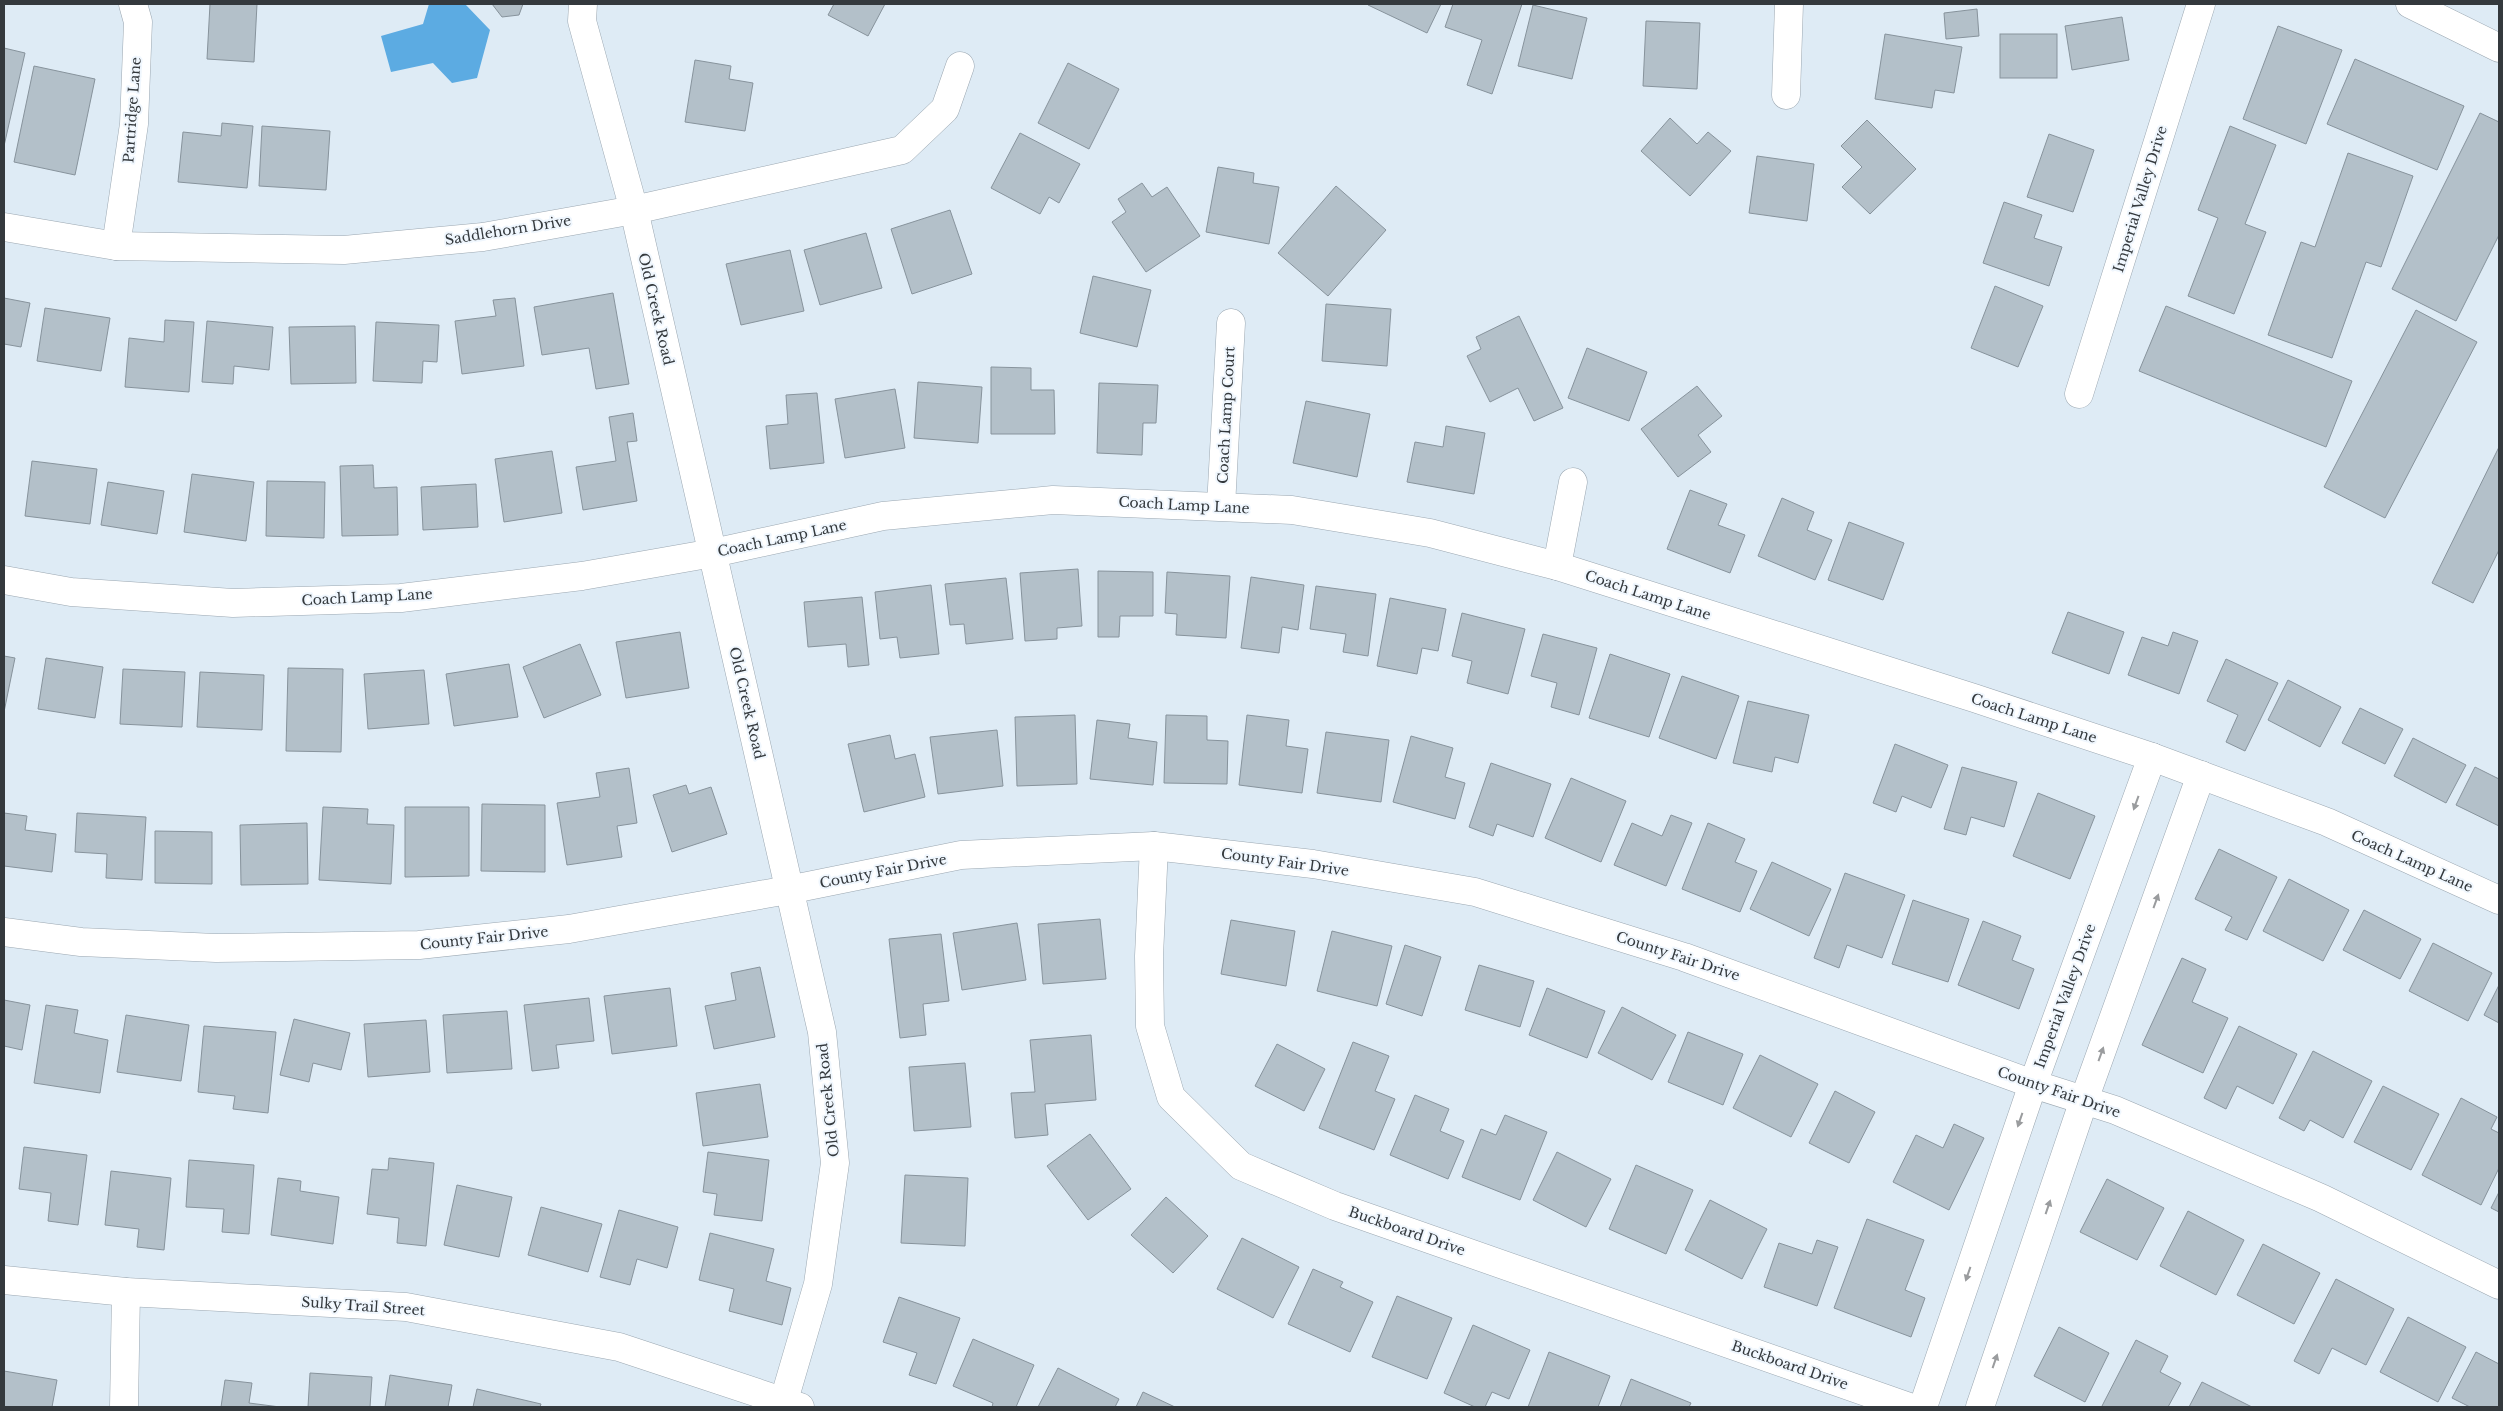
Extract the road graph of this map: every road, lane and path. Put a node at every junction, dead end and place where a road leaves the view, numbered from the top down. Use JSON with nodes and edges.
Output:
{"nodes":[{"id":1,"x":133,"y":4,"type":"edge"},
{"id":2,"x":583,"y":4,"type":"edge"},
{"id":3,"x":1789,"y":4,"type":"edge"},
{"id":4,"x":2201,"y":4,"type":"edge"},
{"id":5,"x":2410,"y":4,"type":"edge"},
{"id":6,"x":2499,"y":48,"type":"edge"},
{"id":7,"x":960,"y":66,"type":"dead end"},
{"id":8,"x":1786,"y":95,"type":"dead end"},
{"id":9,"x":634,"y":210,"type":"junction"},
{"id":10,"x":4,"y":226,"type":"edge"},
{"id":11,"x":116,"y":246,"type":"junction"},
{"id":12,"x":1231,"y":323,"type":"dead end"},
{"id":13,"x":2079,"y":394,"type":"dead end"},
{"id":14,"x":1573,"y":482,"type":"dead end"},
{"id":15,"x":1220,"y":506,"type":"junction"},
{"id":16,"x":713,"y":553,"type":"junction"},
{"id":17,"x":1557,"y":566,"type":"junction"},
{"id":18,"x":4,"y":580,"type":"edge"},
{"id":19,"x":2152,"y":757,"type":"junction"},
{"id":20,"x":2201,"y":775,"type":"junction"},
{"id":21,"x":1154,"y":846,"type":"junction"},
{"id":22,"x":788,"y":890,"type":"junction"},
{"id":23,"x":2499,"y":900,"type":"edge"},
{"id":24,"x":4,"y":932,"type":"edge"},
{"id":25,"x":2032,"y":1084,"type":"junction"},
{"id":26,"x":2084,"y":1100,"type":"junction"},
{"id":27,"x":4,"y":1280,"type":"edge"},
{"id":28,"x":2499,"y":1285,"type":"edge"},
{"id":29,"x":126,"y":1292,"type":"junction"},
{"id":30,"x":789,"y":1405,"type":"edge"},
{"id":31,"x":124,"y":1407,"type":"edge"},
{"id":32,"x":1909,"y":1407,"type":"edge"},
{"id":33,"x":1923,"y":1407,"type":"edge"},
{"id":34,"x":1980,"y":1407,"type":"edge"}],
"edges":[{"from":1,"to":11,"type":"street","name":"Partridge Lane"},
{"from":2,"to":9,"type":"street","name":"Old Creek Road"},
{"from":3,"to":8,"type":"street"},
{"from":4,"to":13,"type":"street","name":"Imperial Valley Drive"},
{"from":5,"to":6,"type":"street"},
{"from":7,"to":9,"type":"street","name":"Saddlehorn Drive"},
{"from":9,"to":11,"type":"street","name":"Saddlehorn Drive"},
{"from":9,"to":16,"type":"street","name":"Old Creek Road"},
{"from":10,"to":11,"type":"street","name":"Saddlehorn Drive"},
{"from":12,"to":15,"type":"street","name":"Coach Lamp Court"},
{"from":14,"to":17,"type":"street"},
{"from":15,"to":16,"type":"street","name":"Coach Lamp Lane"},
{"from":15,"to":17,"type":"street","name":"Coach Lamp Lane"},
{"from":16,"to":18,"type":"street","name":"Coach Lamp Lane"},
{"from":16,"to":22,"type":"street","name":"Old Creek Road"},
{"from":17,"to":19,"type":"street","name":"Coach Lamp Lane"},
{"from":19,"to":20,"type":"street","name":"Coach Lamp Lane"},
{"from":19,"to":25,"type":"street","name":"Imperial Valley Drive","one_way":true},
{"from":20,"to":23,"type":"street","name":"Coach Lamp Lane"},
{"from":26,"to":20,"type":"street","one_way":true},
{"from":21,"to":22,"type":"street","name":"County Fair Drive"},
{"from":21,"to":25,"type":"street","name":"County Fair Drive"},
{"from":21,"to":32,"type":"street","name":"Buckboard Drive"},
{"from":22,"to":24,"type":"street","name":"County Fair Drive"},
{"from":22,"to":30,"type":"street","name":"Old Creek Road"},
{"from":25,"to":26,"type":"street","name":"County Fair Drive"},
{"from":25,"to":33,"type":"street","name":"Imperial Valley Drive","one_way":true},
{"from":26,"to":28,"type":"street","name":"County Fair Drive"},
{"from":34,"to":26,"type":"street","one_way":true},
{"from":27,"to":29,"type":"street","name":"Sulky Trail Street"},
{"from":29,"to":30,"type":"street","name":"Sulky Trail Street"},
{"from":29,"to":31,"type":"street"}]}
